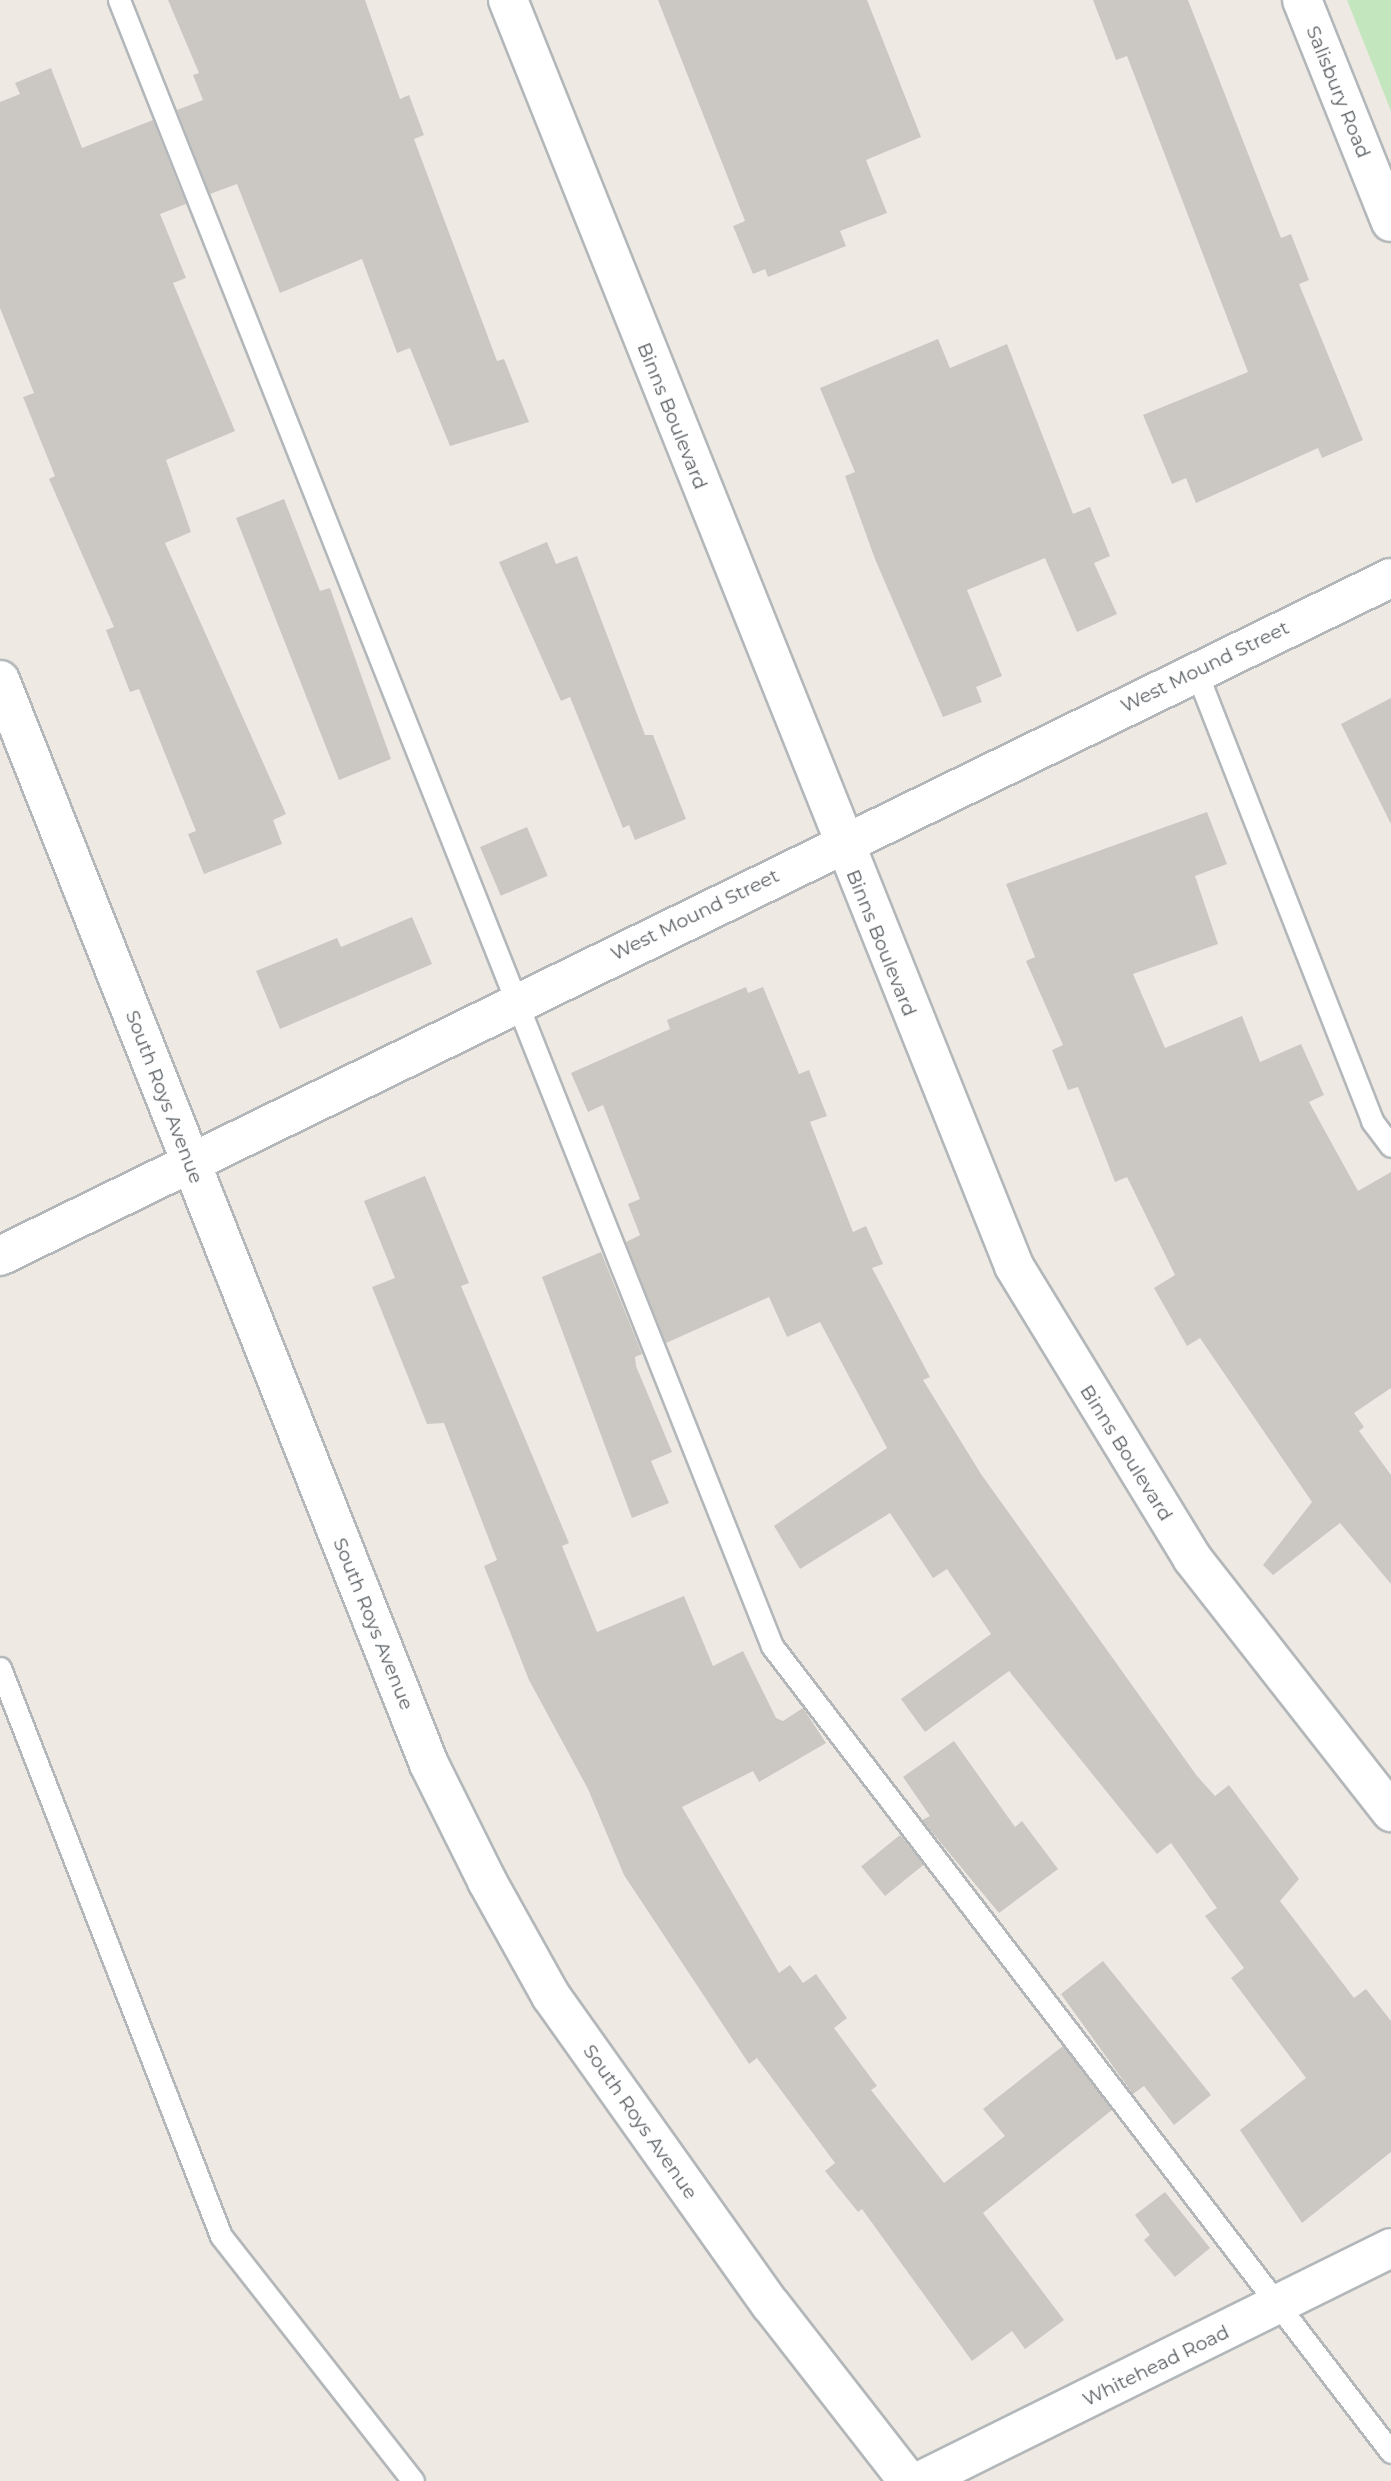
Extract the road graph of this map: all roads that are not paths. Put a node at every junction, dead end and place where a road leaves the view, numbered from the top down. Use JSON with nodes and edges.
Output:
{"nodes":[{"id":1,"x":119,"y":0,"type":"edge"},
{"id":2,"x":508,"y":0,"type":"edge"},
{"id":3,"x":1302,"y":0,"type":"edge"},
{"id":4,"x":1391,"y":222,"type":"edge"},
{"id":5,"x":1391,"y":578,"type":"edge"},
{"id":6,"x":1196,"y":671,"type":"junction"},
{"id":7,"x":0,"y":680,"type":"edge"},
{"id":8,"x":841,"y":844,"type":"junction"},
{"id":9,"x":519,"y":1001,"type":"junction"},
{"id":10,"x":1391,"y":1146,"type":"edge"},
{"id":11,"x":189,"y":1163,"type":"junction"},
{"id":12,"x":0,"y":1256,"type":"edge"},
{"id":13,"x":0,"y":1668,"type":"edge"},
{"id":14,"x":1391,"y":1812,"type":"edge"},
{"id":15,"x":1391,"y":2248,"type":"edge"},
{"id":16,"x":1280,"y":2305,"type":"junction"},
{"id":17,"x":1391,"y":2452,"type":"edge"},
{"id":18,"x":413,"y":2481,"type":"edge"},
{"id":19,"x":908,"y":2481,"type":"edge"},
{"id":20,"x":920,"y":2481,"type":"edge"}],
"edges":[{"from":1,"to":9,"type":"lane"},
{"from":2,"to":8,"type":"street","name":"Binns Boulevard"},
{"from":3,"to":4,"type":"street","name":"Salisbury Road"},
{"from":5,"to":6,"type":"street","name":"West Mound Street"},
{"from":6,"to":8,"type":"street","name":"West Mound Street"},
{"from":6,"to":10,"type":"lane"},
{"from":7,"to":11,"type":"street","name":"South Roys Avenue"},
{"from":8,"to":9,"type":"street","name":"West Mound Street"},
{"from":8,"to":14,"type":"street","name":"Binns Boulevard"},
{"from":9,"to":11,"type":"street","name":"West Mound Street"},
{"from":9,"to":16,"type":"lane"},
{"from":11,"to":12,"type":"street","name":"West Mound Street"},
{"from":11,"to":19,"type":"street","name":"South Roys Avenue"},
{"from":13,"to":18,"type":"lane"},
{"from":15,"to":16,"type":"street","name":"Whitehead Road"},
{"from":16,"to":17,"type":"lane"},
{"from":16,"to":20,"type":"street","name":"Whitehead Road"}]}
